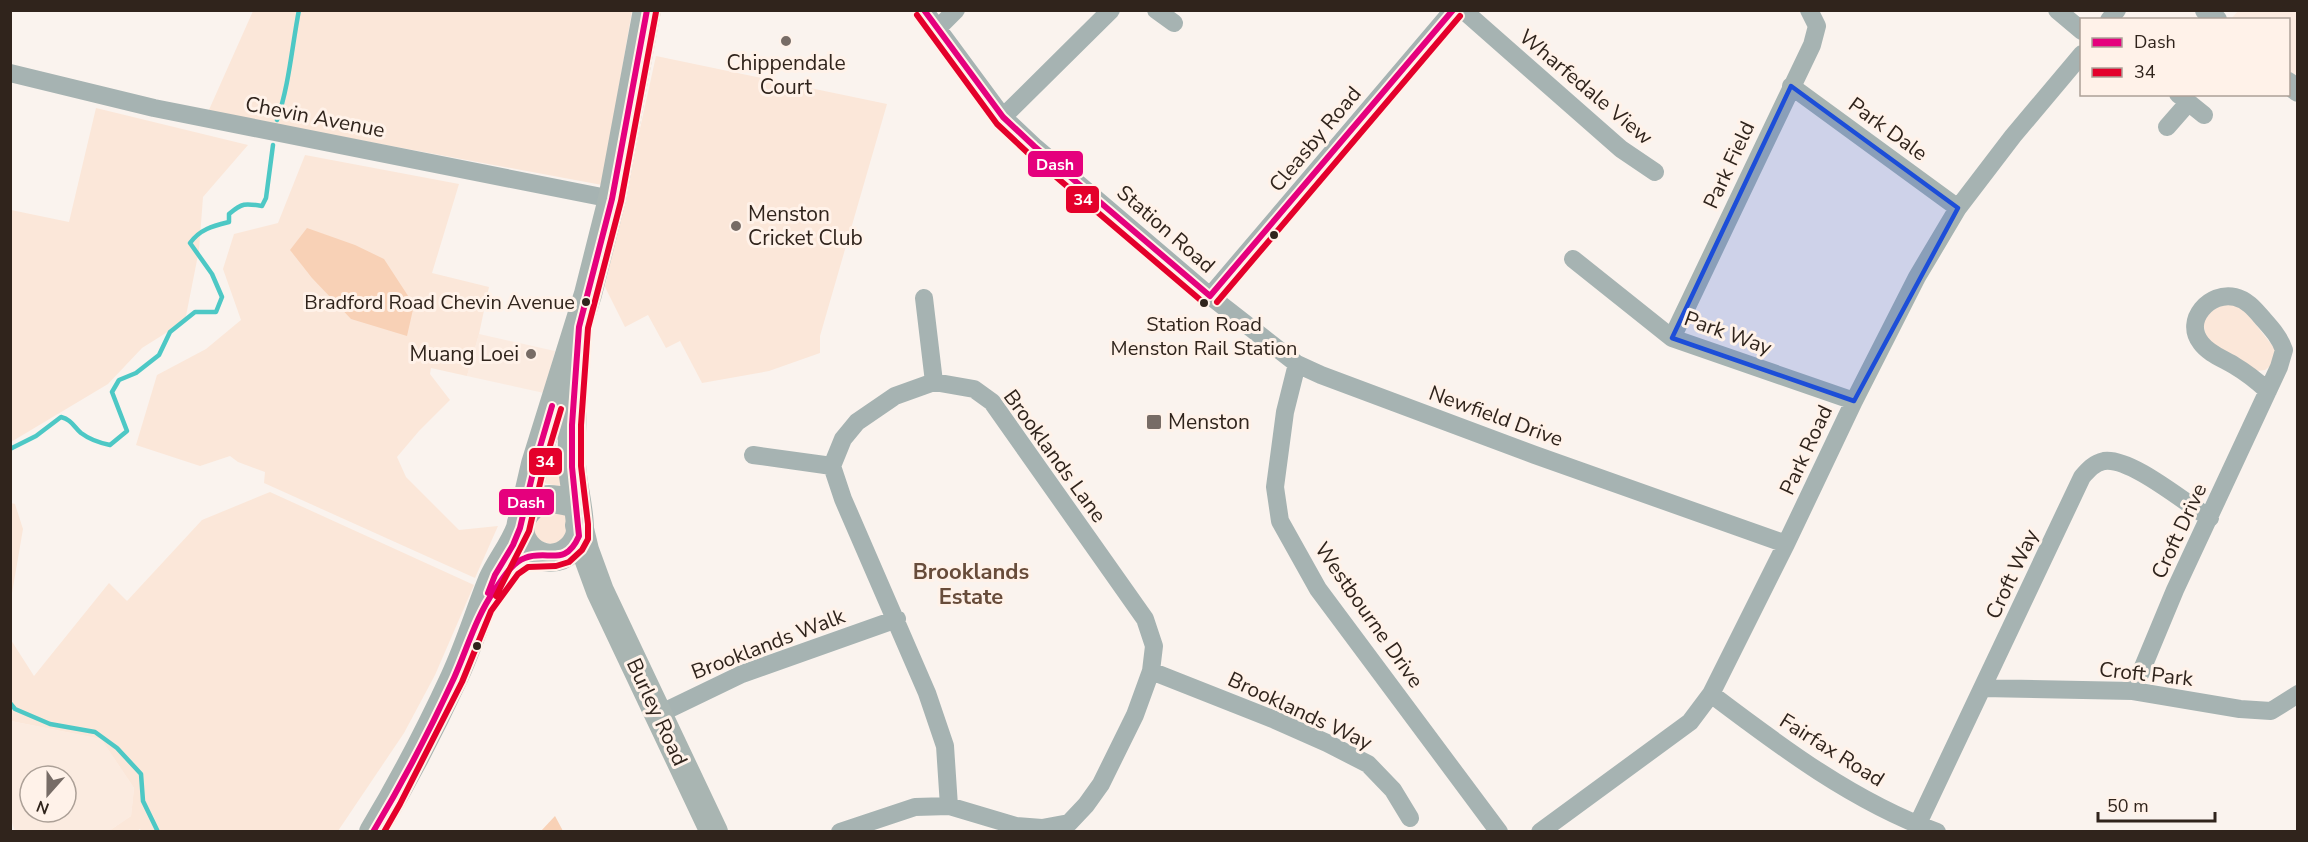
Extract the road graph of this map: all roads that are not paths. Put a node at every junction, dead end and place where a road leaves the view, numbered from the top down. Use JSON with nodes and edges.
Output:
{"nodes":[{"id":1,"x":647,"y":10,"type":"edge"},
{"id":2,"x":924,"y":10,"type":"edge"},
{"id":3,"x":956,"y":10,"type":"edge"},
{"id":4,"x":1111,"y":10,"type":"edge"},
{"id":5,"x":1156,"y":10,"type":"edge"},
{"id":6,"x":1453,"y":10,"type":"edge"},
{"id":7,"x":1463,"y":10,"type":"edge"},
{"id":8,"x":1809,"y":10,"type":"edge"},
{"id":9,"x":2057,"y":10,"type":"edge"},
{"id":10,"x":1174,"y":23,"type":"dead end"},
{"id":11,"x":937,"y":28,"type":"junction"},
{"id":12,"x":2080,"y":29,"type":"edge"},
{"id":13,"x":2080,"y":56,"type":"edge"},
{"id":14,"x":10,"y":73,"type":"edge"},
{"id":15,"x":1791,"y":86,"type":"junction"},
{"id":16,"x":2183,"y":99,"type":"edge"},
{"id":17,"x":2204,"y":115,"type":"dead end"},
{"id":18,"x":1003,"y":117,"type":"junction"},
{"id":19,"x":2167,"y":127,"type":"dead end"},
{"id":20,"x":1655,"y":172,"type":"dead end"},
{"id":21,"x":612,"y":199,"type":"junction"},
{"id":22,"x":1958,"y":208,"type":"junction"},
{"id":23,"x":1573,"y":260,"type":"dead end"},
{"id":24,"x":1210,"y":296,"type":"junction"},
{"id":25,"x":924,"y":298,"type":"dead end"},
{"id":26,"x":579,"y":327,"type":"junction"},
{"id":27,"x":1672,"y":338,"type":"junction"},
{"id":28,"x":1297,"y":364,"type":"junction"},
{"id":29,"x":934,"y":382,"type":"junction"},
{"id":30,"x":2268,"y":392,"type":"junction"},
{"id":31,"x":1854,"y":401,"type":"junction"},
{"id":32,"x":753,"y":455,"type":"dead end"},
{"id":33,"x":832,"y":466,"type":"junction"},
{"id":34,"x":578,"y":514,"type":"junction"},
{"id":35,"x":2210,"y":518,"type":"junction"},
{"id":36,"x":521,"y":524,"type":"junction"},
{"id":37,"x":1786,"y":544,"type":"junction"},
{"id":38,"x":547,"y":557,"type":"junction"},
{"id":39,"x":600,"y":591,"type":"junction"},
{"id":40,"x":483,"y":607,"type":"junction"},
{"id":41,"x":897,"y":619,"type":"junction"},
{"id":42,"x":1151,"y":671,"type":"junction"},
{"id":43,"x":1983,"y":688,"type":"junction"},
{"id":44,"x":2133,"y":691,"type":"junction"},
{"id":45,"x":1711,"y":694,"type":"junction"},
{"id":46,"x":2298,"y":694,"type":"edge"},
{"id":47,"x":657,"y":714,"type":"junction"},
{"id":48,"x":949,"y":806,"type":"junction"},
{"id":49,"x":1410,"y":818,"type":"dead end"},
{"id":50,"x":880,"y":825,"type":"edge"},
{"id":51,"x":1916,"y":828,"type":"edge"},
{"id":52,"x":373,"y":831,"type":"edge"},
{"id":53,"x":714,"y":831,"type":"edge"},
{"id":54,"x":840,"y":831,"type":"edge"},
{"id":55,"x":1499,"y":831,"type":"edge"},
{"id":56,"x":1540,"y":831,"type":"edge"},
{"id":57,"x":1937,"y":831,"type":"edge"}],
"edges":[{"from":1,"to":21,"type":"main road"},
{"from":2,"to":11,"type":"street","name":"Station Road"},
{"from":3,"to":11,"type":"street"},
{"from":4,"to":18,"type":"street"},
{"from":5,"to":10,"type":"street"},
{"from":6,"to":24,"type":"street","name":"Cleasby Road"},
{"from":7,"to":20,"type":"street","name":"Wharfedale View"},
{"from":8,"to":15,"type":"street","name":"Park Field"},
{"from":9,"to":12,"type":"street"},
{"from":11,"to":18,"type":"street","name":"Station Road"},
{"from":13,"to":22,"type":"street","name":"Park Road"},
{"from":14,"to":21,"type":"street","name":"Chevin Avenue"},
{"from":15,"to":22,"type":"street","name":"Park Dale"},
{"from":15,"to":27,"type":"street","name":"Park Field"},
{"from":16,"to":17,"type":"street"},
{"from":16,"to":19,"type":"street"},
{"from":18,"to":24,"type":"street","name":"Station Road"},
{"from":21,"to":26,"type":"main road"},
{"from":22,"to":31,"type":"street","name":"Park Road"},
{"from":23,"to":27,"type":"street","name":"Park Way"},
{"from":24,"to":28,"type":"street","name":"Newfield Drive"},
{"from":25,"to":29,"type":"street"},
{"from":26,"to":34,"type":"main road","name":"Burley Road"},
{"from":26,"to":36,"type":"main road"},
{"from":27,"to":31,"type":"street","name":"Park Way"},
{"from":28,"to":37,"type":"street","name":"Newfield Drive"},
{"from":28,"to":55,"type":"street","name":"Westbourne Drive"},
{"from":29,"to":33,"type":"street","name":"Brooklands Lane"},
{"from":29,"to":42,"type":"street","name":"Brooklands Lane"},
{"from":30,"to":30,"type":"street","name":"Croft Drive"},
{"from":30,"to":35,"type":"street","name":"Croft Drive"},
{"from":31,"to":37,"type":"street","name":"Park Road"},
{"from":32,"to":33,"type":"street"},
{"from":33,"to":41,"type":"street"},
{"from":34,"to":36,"type":"main road"},
{"from":34,"to":38,"type":"main road"},
{"from":34,"to":39,"type":"main road","name":"Burley Road"},
{"from":35,"to":43,"type":"street","name":"Croft Way"},
{"from":35,"to":44,"type":"street","name":"Croft Drive"},
{"from":36,"to":38,"type":"main road"},
{"from":36,"to":40,"type":"main road"},
{"from":37,"to":45,"type":"street","name":"Park Road"},
{"from":38,"to":39,"type":"main road","name":"Burley Road"},
{"from":38,"to":40,"type":"main road"},
{"from":39,"to":47,"type":"main road","name":"Burley Road"},
{"from":40,"to":52,"type":"main road"},
{"from":41,"to":47,"type":"street","name":"Brooklands Walk"},
{"from":41,"to":48,"type":"street"},
{"from":42,"to":48,"type":"street","name":"Brooklands Lane"},
{"from":42,"to":49,"type":"street","name":"Brooklands Way"},
{"from":43,"to":44,"type":"street","name":"Croft Park"},
{"from":43,"to":51,"type":"street","name":"Croft Way"},
{"from":44,"to":46,"type":"street","name":"Croft Park"},
{"from":45,"to":51,"type":"street","name":"Fairfax Road"},
{"from":45,"to":56,"type":"street","name":"Park Road"},
{"from":47,"to":53,"type":"main road","name":"Burley Road"},
{"from":48,"to":50,"type":"street","name":"Brooklands Lane"},
{"from":50,"to":54,"type":"street","name":"Brooklands Lane"},
{"from":51,"to":57,"type":"street","name":"Fairfax Road"}]}
